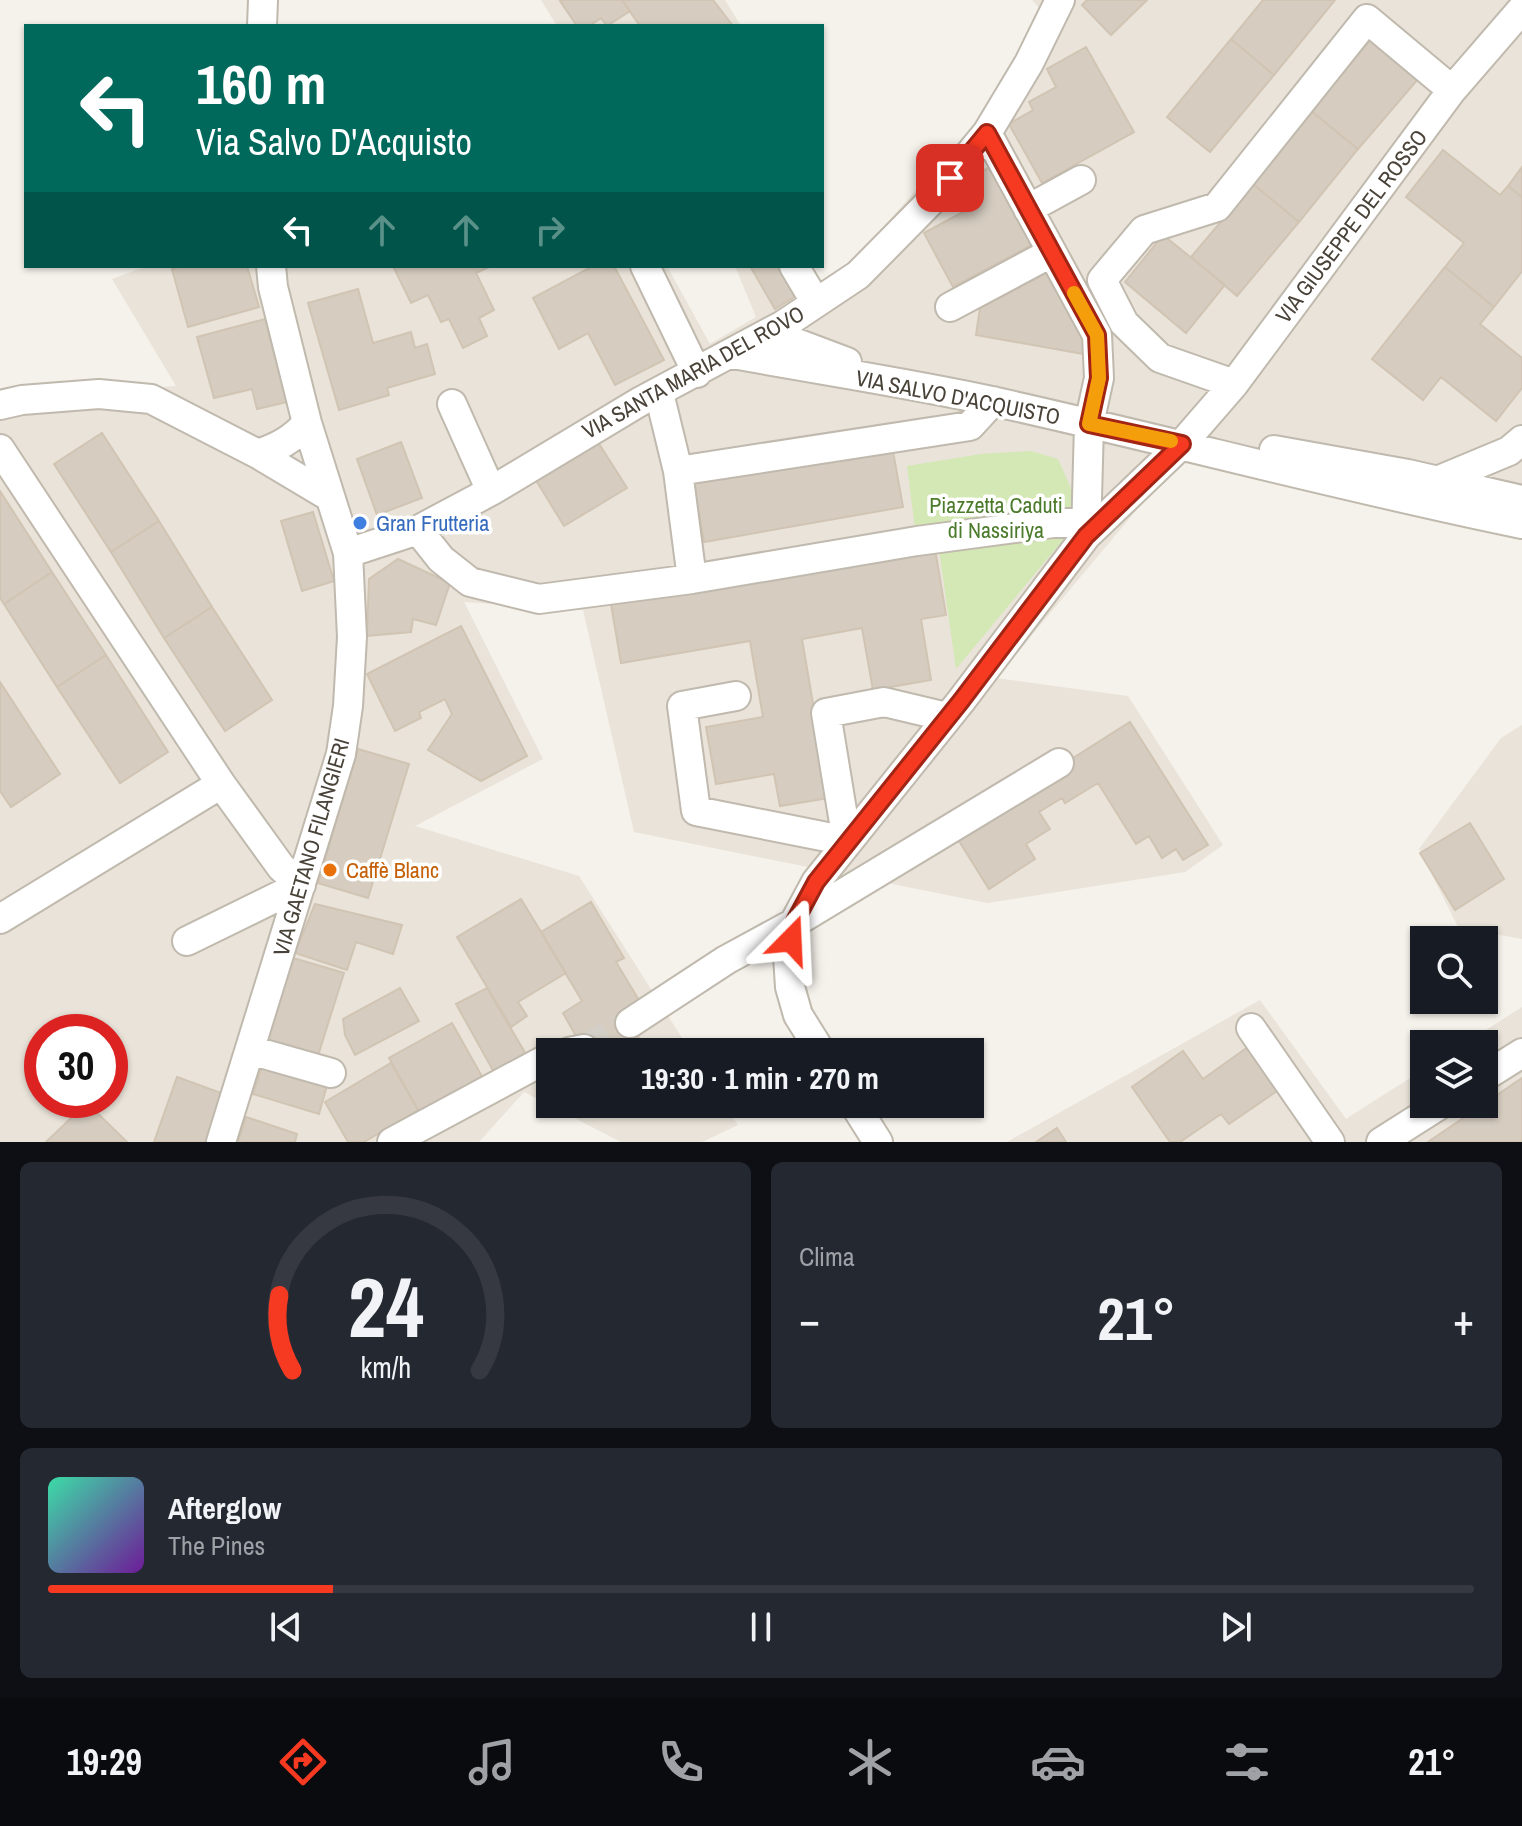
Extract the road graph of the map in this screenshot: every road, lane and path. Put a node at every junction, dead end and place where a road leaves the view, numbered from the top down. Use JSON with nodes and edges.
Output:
{"nodes":[{"id":1,"x":263,"y":0,"type":"edge"},
{"id":2,"x":1060,"y":0,"type":"edge"},
{"id":3,"x":1522,"y":9,"type":"edge"},
{"id":4,"x":262,"y":24,"type":"edge"},
{"id":5,"x":1452,"y":90,"type":"junction"},
{"id":6,"x":987,"y":133,"type":"junction"},
{"id":7,"x":1081,"y":180,"type":"dead end"},
{"id":8,"x":1028,"y":209,"type":"junction"},
{"id":9,"x":1051,"y":253,"type":"junction"},
{"id":10,"x":271,"y":268,"type":"edge"},
{"id":11,"x":646,"y":268,"type":"edge"},
{"id":12,"x":795,"y":268,"type":"edge"},
{"id":13,"x":816,"y":303,"type":"junction"},
{"id":14,"x":950,"y":307,"type":"dead end"},
{"id":15,"x":770,"y":333,"type":"junction"},
{"id":16,"x":733,"y":354,"type":"junction"},
{"id":17,"x":697,"y":373,"type":"junction"},
{"id":18,"x":1234,"y":384,"type":"junction"},
{"id":19,"x":915,"y":387,"type":"junction"},
{"id":20,"x":659,"y":393,"type":"junction"},
{"id":21,"x":993,"y":401,"type":"junction"},
{"id":22,"x":452,"y":404,"type":"dead end"},
{"id":23,"x":0,"y":405,"type":"edge"},
{"id":24,"x":307,"y":423,"type":"junction"},
{"id":25,"x":1089,"y":424,"type":"junction"},
{"id":26,"x":1522,"y":440,"type":"edge"},
{"id":27,"x":1182,"y":444,"type":"junction"},
{"id":28,"x":0,"y":449,"type":"edge"},
{"id":29,"x":258,"y":454,"type":"junction"},
{"id":30,"x":678,"y":471,"type":"junction"},
{"id":31,"x":1437,"y":481,"type":"junction"},
{"id":32,"x":491,"y":491,"type":"junction"},
{"id":33,"x":330,"y":497,"type":"junction"},
{"id":34,"x":1522,"y":500,"type":"edge"},
{"id":35,"x":1522,"y":524,"type":"edge"},
{"id":36,"x":418,"y":530,"type":"junction"},
{"id":37,"x":1086,"y":536,"type":"junction"},
{"id":38,"x":348,"y":553,"type":"junction"},
{"id":39,"x":692,"y":579,"type":"junction"},
{"id":40,"x":736,"y":696,"type":"dead end"},
{"id":41,"x":947,"y":717,"type":"junction"},
{"id":42,"x":1059,"y":763,"type":"dead end"},
{"id":43,"x":221,"y":784,"type":"junction"},
{"id":44,"x":847,"y":841,"type":"junction"},
{"id":45,"x":301,"y":885,"type":"junction"},
{"id":46,"x":0,"y":919,"type":"edge"},
{"id":47,"x":794,"y":923,"type":"junction"},
{"id":48,"x":187,"y":941,"type":"dead end"},
{"id":49,"x":630,"y":1023,"type":"tunnel mouth"},
{"id":50,"x":1251,"y":1028,"type":"dead end"},
{"id":51,"x":812,"y":1038,"type":"edge"},
{"id":52,"x":250,"y":1050,"type":"junction"},
{"id":53,"x":1522,"y":1053,"type":"edge"},
{"id":54,"x":536,"y":1065,"type":"edge"},
{"id":55,"x":1498,"y":1068,"type":"edge"},
{"id":56,"x":331,"y":1073,"type":"dead end"},
{"id":57,"x":863,"y":1118,"type":"edge"},
{"id":58,"x":1419,"y":1118,"type":"edge"},
{"id":59,"x":221,"y":1142,"type":"edge"},
{"id":60,"x":392,"y":1142,"type":"edge"},
{"id":61,"x":878,"y":1142,"type":"edge"},
{"id":62,"x":1330,"y":1142,"type":"edge"},
{"id":63,"x":1381,"y":1142,"type":"edge"}],
"edges":[{"from":1,"to":4,"type":"street"},
{"from":2,"to":6,"type":"street","name":"VIA SANTA MARIA DEL ROVO"},
{"from":3,"to":5,"type":"street","name":"VIA GIUSEPPE DEL ROSSO"},
{"from":5,"to":18,"type":"street","name":"VIA GIUSEPPE DEL ROSSO"},
{"from":5,"to":18,"type":"street"},
{"from":6,"to":8,"type":"street"},
{"from":6,"to":13,"type":"street","name":"VIA SANTA MARIA DEL ROVO"},
{"from":7,"to":8,"type":"street"},
{"from":8,"to":9,"type":"street"},
{"from":9,"to":14,"type":"street"},
{"from":9,"to":25,"type":"street"},
{"from":10,"to":24,"type":"street","name":"VIA GAETANO FILANGIERI"},
{"from":11,"to":17,"type":"street"},
{"from":12,"to":13,"type":"street"},
{"from":13,"to":15,"type":"street","name":"VIA SANTA MARIA DEL ROVO"},
{"from":15,"to":16,"type":"street","name":"VIA SANTA MARIA DEL ROVO"},
{"from":15,"to":19,"type":"street"},
{"from":16,"to":17,"type":"street","name":"VIA SANTA MARIA DEL ROVO"},
{"from":16,"to":19,"type":"street","name":"VIA SALVO D'ACQUISTO"},
{"from":17,"to":20,"type":"street","name":"VIA SANTA MARIA DEL ROVO"},
{"from":18,"to":27,"type":"street","name":"VIA GIUSEPPE DEL ROSSO"},
{"from":19,"to":21,"type":"street","name":"VIA SALVO D'ACQUISTO"},
{"from":20,"to":30,"type":"street"},
{"from":20,"to":32,"type":"street","name":"VIA SANTA MARIA DEL ROVO"},
{"from":21,"to":25,"type":"street","name":"VIA SALVO D'ACQUISTO"},
{"from":21,"to":30,"type":"street"},
{"from":22,"to":32,"type":"street"},
{"from":23,"to":29,"type":"street"},
{"from":24,"to":29,"type":"street"},
{"from":24,"to":33,"type":"street","name":"VIA GAETANO FILANGIERI"},
{"from":25,"to":27,"type":"street","name":"VIA SALVO D'ACQUISTO"},
{"from":25,"to":37,"type":"street"},
{"from":26,"to":31,"type":"street"},
{"from":27,"to":31,"type":"street","name":"VIA SALVO D'ACQUISTO"},
{"from":27,"to":35,"type":"street","name":"VIA SALVO D'ACQUISTO"},
{"from":27,"to":37,"type":"street","name":"VIA GIUSEPPE DEL ROSSO"},
{"from":28,"to":43,"type":"street"},
{"from":29,"to":33,"type":"street"},
{"from":30,"to":39,"type":"street"},
{"from":31,"to":34,"type":"street","name":"VIA SALVO D'ACQUISTO"},
{"from":32,"to":36,"type":"street","name":"VIA SANTA MARIA DEL ROVO"},
{"from":33,"to":38,"type":"street","name":"VIA GAETANO FILANGIERI"},
{"from":36,"to":38,"type":"street","name":"VIA SANTA MARIA DEL ROVO"},
{"from":36,"to":39,"type":"street"},
{"from":37,"to":39,"type":"street"},
{"from":37,"to":41,"type":"street","name":"VIA GIUSEPPE DEL ROSSO"},
{"from":38,"to":45,"type":"street","name":"VIA GAETANO FILANGIERI"},
{"from":40,"to":44,"type":"street"},
{"from":41,"to":44,"type":"street","name":"VIA GIUSEPPE DEL ROSSO"},
{"from":41,"to":44,"type":"street"},
{"from":42,"to":47,"type":"street"},
{"from":43,"to":45,"type":"street"},
{"from":43,"to":46,"type":"street"},
{"from":44,"to":47,"type":"street","name":"VIA GIUSEPPE DEL ROSSO"},
{"from":45,"to":48,"type":"street"},
{"from":45,"to":52,"type":"street","name":"VIA GAETANO FILANGIERI"},
{"from":47,"to":49,"type":"street"},
{"from":47,"to":51,"type":"street"},
{"from":50,"to":62,"type":"street"},
{"from":52,"to":56,"type":"street"},
{"from":52,"to":59,"type":"street","name":"VIA GAETANO FILANGIERI"},
{"from":53,"to":55,"type":"street"},
{"from":54,"to":60,"type":"street"},
{"from":57,"to":61,"type":"street"},
{"from":58,"to":63,"type":"street"}]}
